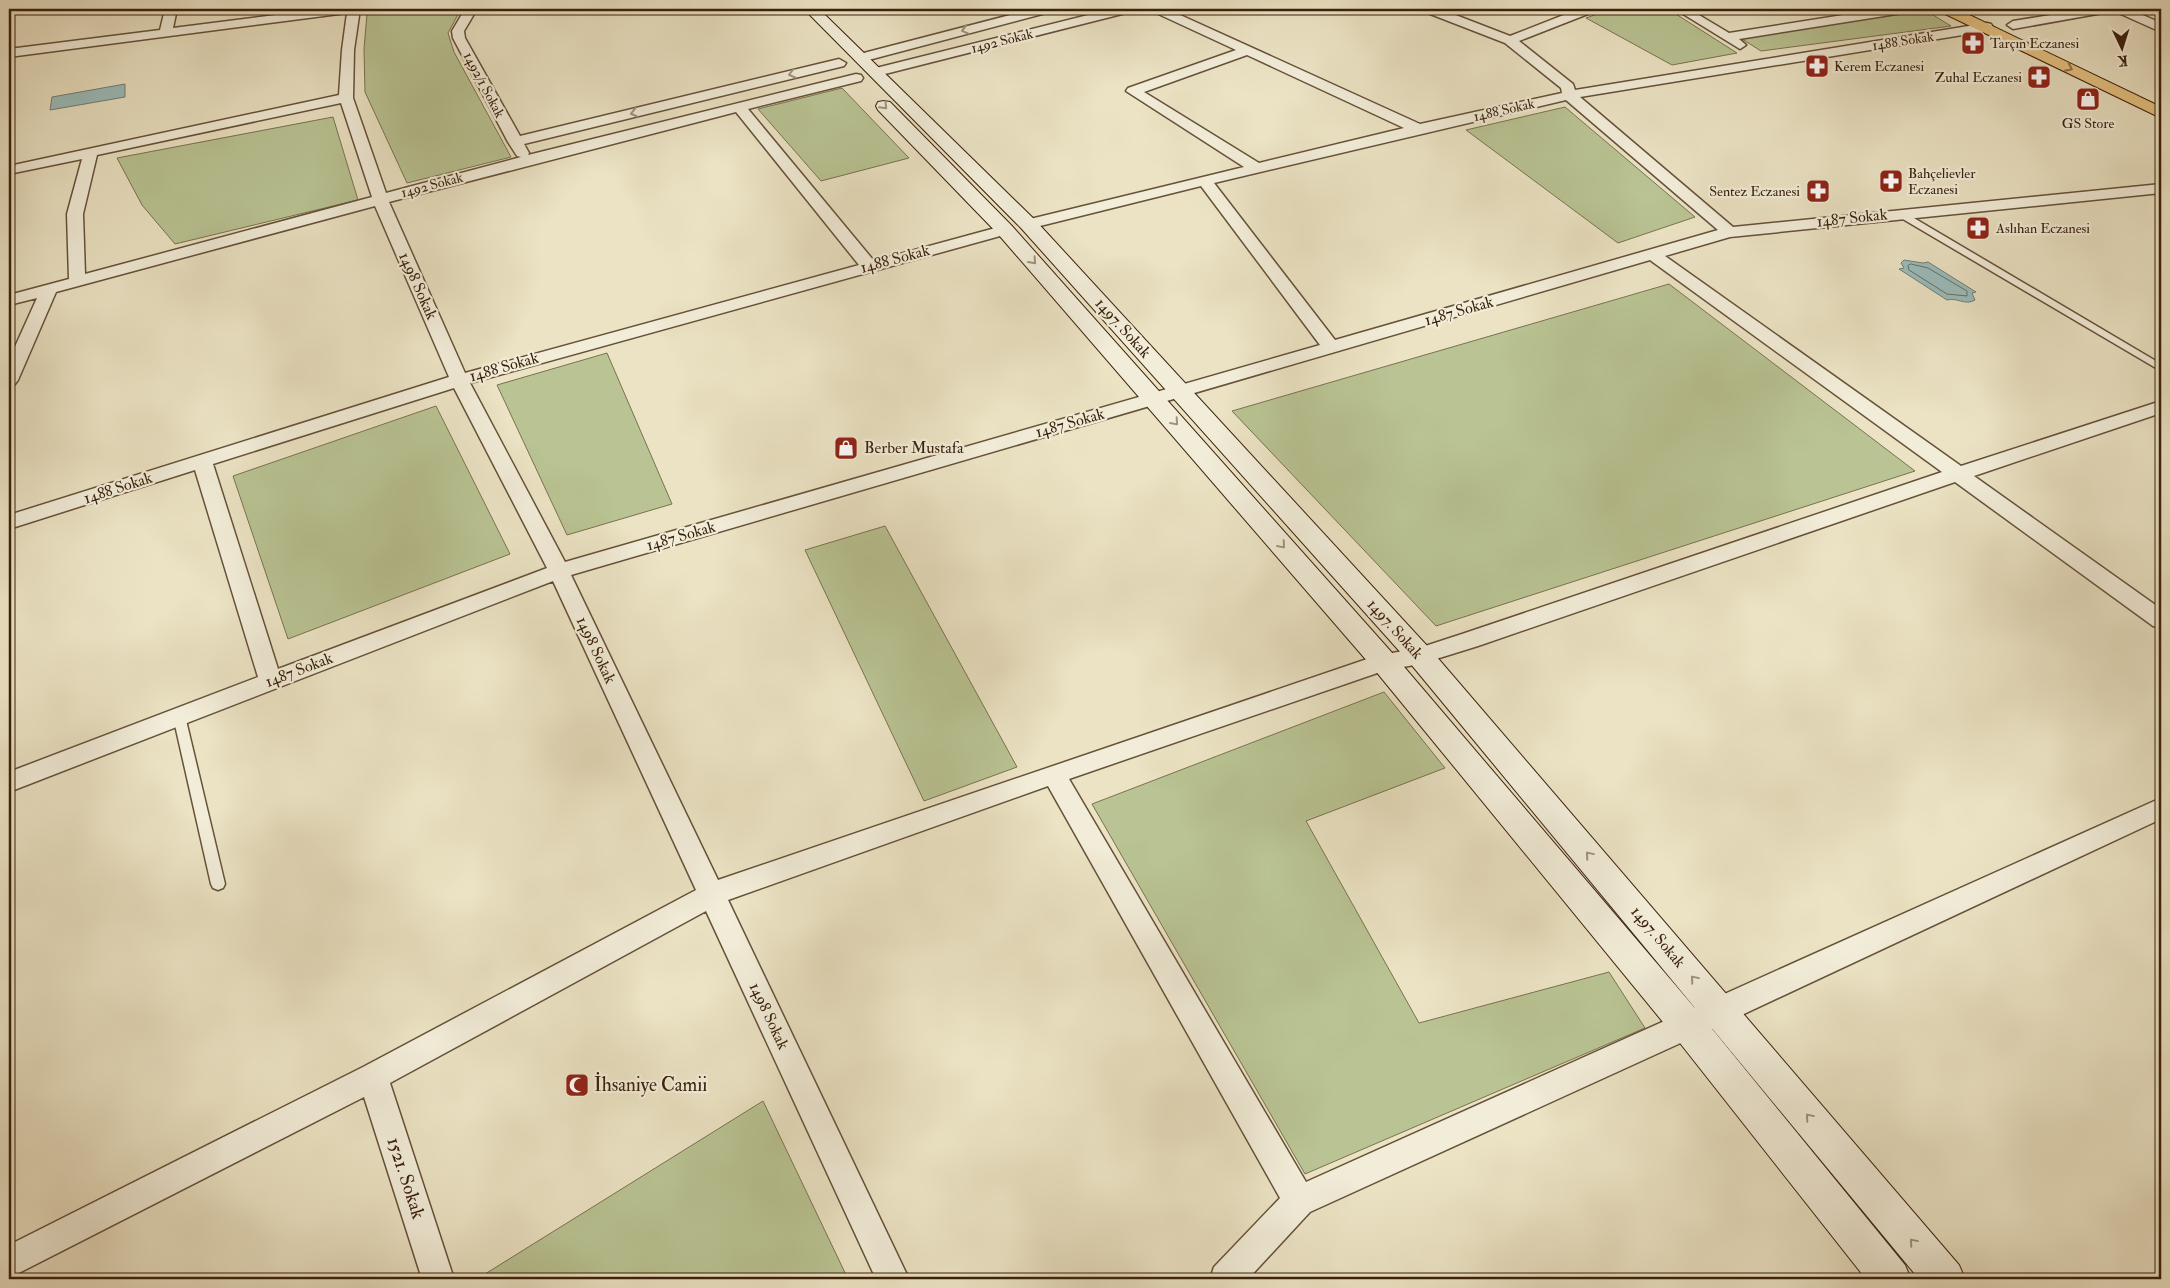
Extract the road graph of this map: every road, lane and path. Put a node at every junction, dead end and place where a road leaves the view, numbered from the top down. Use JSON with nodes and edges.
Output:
{"nodes":[{"id":1,"x":171,"y":9,"type":"edge"},
{"id":2,"x":350,"y":9,"type":"edge"},
{"id":3,"x":354,"y":9,"type":"edge"},
{"id":4,"x":471,"y":9,"type":"edge"},
{"id":5,"x":789,"y":9,"type":"edge"},
{"id":6,"x":811,"y":9,"type":"edge"},
{"id":7,"x":1046,"y":9,"type":"edge"},
{"id":8,"x":1126,"y":9,"type":"edge"},
{"id":9,"x":1158,"y":9,"type":"edge"},
{"id":10,"x":1429,"y":9,"type":"edge"},
{"id":11,"x":1589,"y":9,"type":"edge"},
{"id":12,"x":1681,"y":9,"type":"edge"},
{"id":13,"x":1903,"y":9,"type":"edge"},
{"id":14,"x":1946,"y":9,"type":"edge"},
{"id":15,"x":1977,"y":9,"type":"edge"},
{"id":16,"x":2109,"y":9,"type":"edge"},
{"id":17,"x":2119,"y":9,"type":"edge"},
{"id":18,"x":2013,"y":25,"type":"junction"},
{"id":19,"x":1987,"y":27,"type":"junction"},
{"id":20,"x":2161,"y":28,"type":"edge"},
{"id":21,"x":165,"y":33,"type":"junction"},
{"id":22,"x":1727,"y":37,"type":"junction"},
{"id":23,"x":1510,"y":40,"type":"junction"},
{"id":24,"x":1248,"y":50,"type":"junction"},
{"id":25,"x":9,"y":53,"type":"edge"},
{"id":26,"x":1768,"y":62,"type":"junction"},
{"id":27,"x":859,"y":68,"type":"junction"},
{"id":28,"x":2135,"y":83,"type":"dead end"},
{"id":29,"x":1568,"y":95,"type":"junction"},
{"id":30,"x":346,"y":98,"type":"junction"},
{"id":31,"x":739,"y":106,"type":"junction"},
{"id":32,"x":2161,"y":113,"type":"edge"},
{"id":33,"x":1418,"y":129,"type":"junction"},
{"id":34,"x":515,"y":142,"type":"junction"},
{"id":35,"x":91,"y":152,"type":"junction"},
{"id":36,"x":527,"y":160,"type":"junction"},
{"id":37,"x":1256,"y":168,"type":"junction"},
{"id":38,"x":9,"y":170,"type":"edge"},
{"id":39,"x":1205,"y":181,"type":"junction"},
{"id":40,"x":2161,"y":188,"type":"edge"},
{"id":41,"x":380,"y":199,"type":"junction"},
{"id":42,"x":1899,"y":213,"type":"junction"},
{"id":43,"x":1017,"y":227,"type":"junction"},
{"id":44,"x":1729,"y":232,"type":"junction"},
{"id":45,"x":1653,"y":254,"type":"junction"},
{"id":46,"x":869,"y":266,"type":"junction"},
{"id":47,"x":77,"y":280,"type":"junction"},
{"id":48,"x":49,"y":289,"type":"junction"},
{"id":49,"x":9,"y":300,"type":"edge"},
{"id":50,"x":16,"y":348,"type":"edge"},
{"id":51,"x":1332,"y":348,"type":"junction"},
{"id":52,"x":2161,"y":368,"type":"edge"},
{"id":53,"x":9,"y":380,"type":"edge"},
{"id":54,"x":459,"y":380,"type":"junction"},
{"id":55,"x":1181,"y":392,"type":"junction"},
{"id":56,"x":1155,"y":399,"type":"junction"},
{"id":57,"x":2161,"y":408,"type":"edge"},
{"id":58,"x":202,"y":461,"type":"junction"},
{"id":59,"x":1958,"y":474,"type":"junction"},
{"id":60,"x":9,"y":522,"type":"edge"},
{"id":61,"x":559,"y":571,"type":"junction"},
{"id":62,"x":2161,"y":620,"type":"edge"},
{"id":63,"x":1420,"y":656,"type":"junction"},
{"id":64,"x":1384,"y":662,"type":"junction"},
{"id":65,"x":270,"y":680,"type":"junction"},
{"id":66,"x":179,"y":716,"type":"junction"},
{"id":67,"x":1054,"y":774,"type":"junction"},
{"id":68,"x":9,"y":782,"type":"edge"},
{"id":69,"x":2161,"y":808,"type":"edge"},
{"id":70,"x":218,"y":884,"type":"dead end"},
{"id":71,"x":712,"y":894,"type":"junction"},
{"id":72,"x":1721,"y":1011,"type":"junction"},
{"id":73,"x":1688,"y":1026,"type":"junction"},
{"id":74,"x":373,"y":1077,"type":"junction"},
{"id":75,"x":1299,"y":1201,"type":"junction"},
{"id":76,"x":9,"y":1262,"type":"edge"},
{"id":77,"x":438,"y":1279,"type":"edge"},
{"id":78,"x":893,"y":1279,"type":"edge"},
{"id":79,"x":1226,"y":1279,"type":"edge"},
{"id":80,"x":1891,"y":1279,"type":"edge"},
{"id":81,"x":1944,"y":1279,"type":"edge"}],
"edges":[{"from":1,"to":21,"type":"street"},
{"from":2,"to":21,"type":"street"},
{"from":3,"to":30,"type":"street","name":"1498 Sokak"},
{"from":4,"to":34,"type":"street","name":"1492/1 Sokak"},
{"from":5,"to":27,"type":"street","name":"1497. Sokak"},
{"from":6,"to":27,"type":"street","name":"1497. Sokak"},
{"from":7,"to":27,"type":"street","name":"1492 Sokak","one_way":true},
{"from":8,"to":27,"type":"street","name":"1492 Sokak"},
{"from":9,"to":24,"type":"street"},
{"from":10,"to":23,"type":"street"},
{"from":11,"to":23,"type":"street"},
{"from":12,"to":22,"type":"street"},
{"from":13,"to":22,"type":"street"},
{"from":14,"to":19,"type":"main road"},
{"from":15,"to":18,"type":"main road"},
{"from":16,"to":18,"type":"street"},
{"from":17,"to":20,"type":"street"},
{"from":18,"to":28,"type":"main road"},
{"from":19,"to":26,"type":"street","name":"1488 Sokak"},
{"from":19,"to":32,"type":"main road","one_way":true},
{"from":21,"to":25,"type":"street"},
{"from":22,"to":26,"type":"street"},
{"from":23,"to":29,"type":"street"},
{"from":24,"to":33,"type":"street"},
{"from":24,"to":37,"type":"street"},
{"from":26,"to":29,"type":"street","name":"1488 Sokak"},
{"from":27,"to":31,"type":"street","name":"1492 Sokak"},
{"from":27,"to":34,"type":"street","name":"1492 Sokak","one_way":true},
{"from":27,"to":43,"type":"street","name":"1497. Sokak"},
{"from":29,"to":33,"type":"street","name":"1488 Sokak"},
{"from":29,"to":44,"type":"street"},
{"from":30,"to":35,"type":"street"},
{"from":30,"to":41,"type":"street","name":"1498 Sokak"},
{"from":31,"to":36,"type":"street","name":"1492 Sokak"},
{"from":31,"to":46,"type":"street"},
{"from":33,"to":37,"type":"street","name":"1488 Sokak"},
{"from":34,"to":36,"type":"street","name":"1492/1 Sokak"},
{"from":35,"to":38,"type":"street"},
{"from":35,"to":47,"type":"street"},
{"from":36,"to":41,"type":"street","name":"1492 Sokak"},
{"from":37,"to":39,"type":"street","name":"1488 Sokak"},
{"from":39,"to":43,"type":"street","name":"1488 Sokak"},
{"from":39,"to":51,"type":"street"},
{"from":40,"to":42,"type":"street","name":"1487 Sokak"},
{"from":41,"to":47,"type":"street","name":"1492 Sokak"},
{"from":41,"to":54,"type":"street","name":"1498 Sokak"},
{"from":42,"to":44,"type":"street","name":"1487 Sokak"},
{"from":42,"to":52,"type":"lane"},
{"from":43,"to":46,"type":"street","name":"1488 Sokak"},
{"from":43,"to":55,"type":"street","name":"1497. Sokak"},
{"from":43,"to":56,"type":"street","name":"1497. Sokak","one_way":true},
{"from":44,"to":45,"type":"street","name":"1487 Sokak"},
{"from":45,"to":51,"type":"street","name":"1487 Sokak"},
{"from":45,"to":59,"type":"street"},
{"from":46,"to":54,"type":"street","name":"1488 Sokak"},
{"from":47,"to":48,"type":"street","name":"1492 Sokak"},
{"from":48,"to":49,"type":"street","name":"1492 Sokak"},
{"from":48,"to":50,"type":"street"},
{"from":50,"to":53,"type":"street"},
{"from":51,"to":55,"type":"street","name":"1487 Sokak"},
{"from":54,"to":58,"type":"street","name":"1488 Sokak"},
{"from":54,"to":61,"type":"street","name":"1498 Sokak"},
{"from":55,"to":56,"type":"street","name":"1487 Sokak"},
{"from":55,"to":63,"type":"street","name":"1497. Sokak"},
{"from":56,"to":61,"type":"street","name":"1487 Sokak"},
{"from":56,"to":64,"type":"street","name":"1497. Sokak","one_way":true},
{"from":57,"to":59,"type":"street"},
{"from":58,"to":60,"type":"street","name":"1488 Sokak"},
{"from":58,"to":65,"type":"street"},
{"from":59,"to":62,"type":"street"},
{"from":59,"to":63,"type":"street"},
{"from":61,"to":65,"type":"street","name":"1487 Sokak"},
{"from":61,"to":71,"type":"street","name":"1498 Sokak"},
{"from":63,"to":64,"type":"street"},
{"from":72,"to":63,"type":"street","name":"1497. Sokak","one_way":true},
{"from":64,"to":67,"type":"street"},
{"from":64,"to":73,"type":"street","name":"1497. Sokak"},
{"from":65,"to":66,"type":"street","name":"1487 Sokak"},
{"from":66,"to":68,"type":"street","name":"1487 Sokak"},
{"from":66,"to":70,"type":"lane"},
{"from":67,"to":71,"type":"street"},
{"from":67,"to":75,"type":"street"},
{"from":69,"to":72,"type":"street"},
{"from":71,"to":74,"type":"street"},
{"from":71,"to":78,"type":"street","name":"1498 Sokak"},
{"from":72,"to":73,"type":"street"},
{"from":81,"to":72,"type":"street","name":"1497. Sokak","one_way":true},
{"from":73,"to":75,"type":"street"},
{"from":73,"to":80,"type":"street","name":"1497. Sokak"},
{"from":74,"to":76,"type":"street"},
{"from":74,"to":77,"type":"street","name":"1521. Sokak"},
{"from":75,"to":79,"type":"street"}]}
